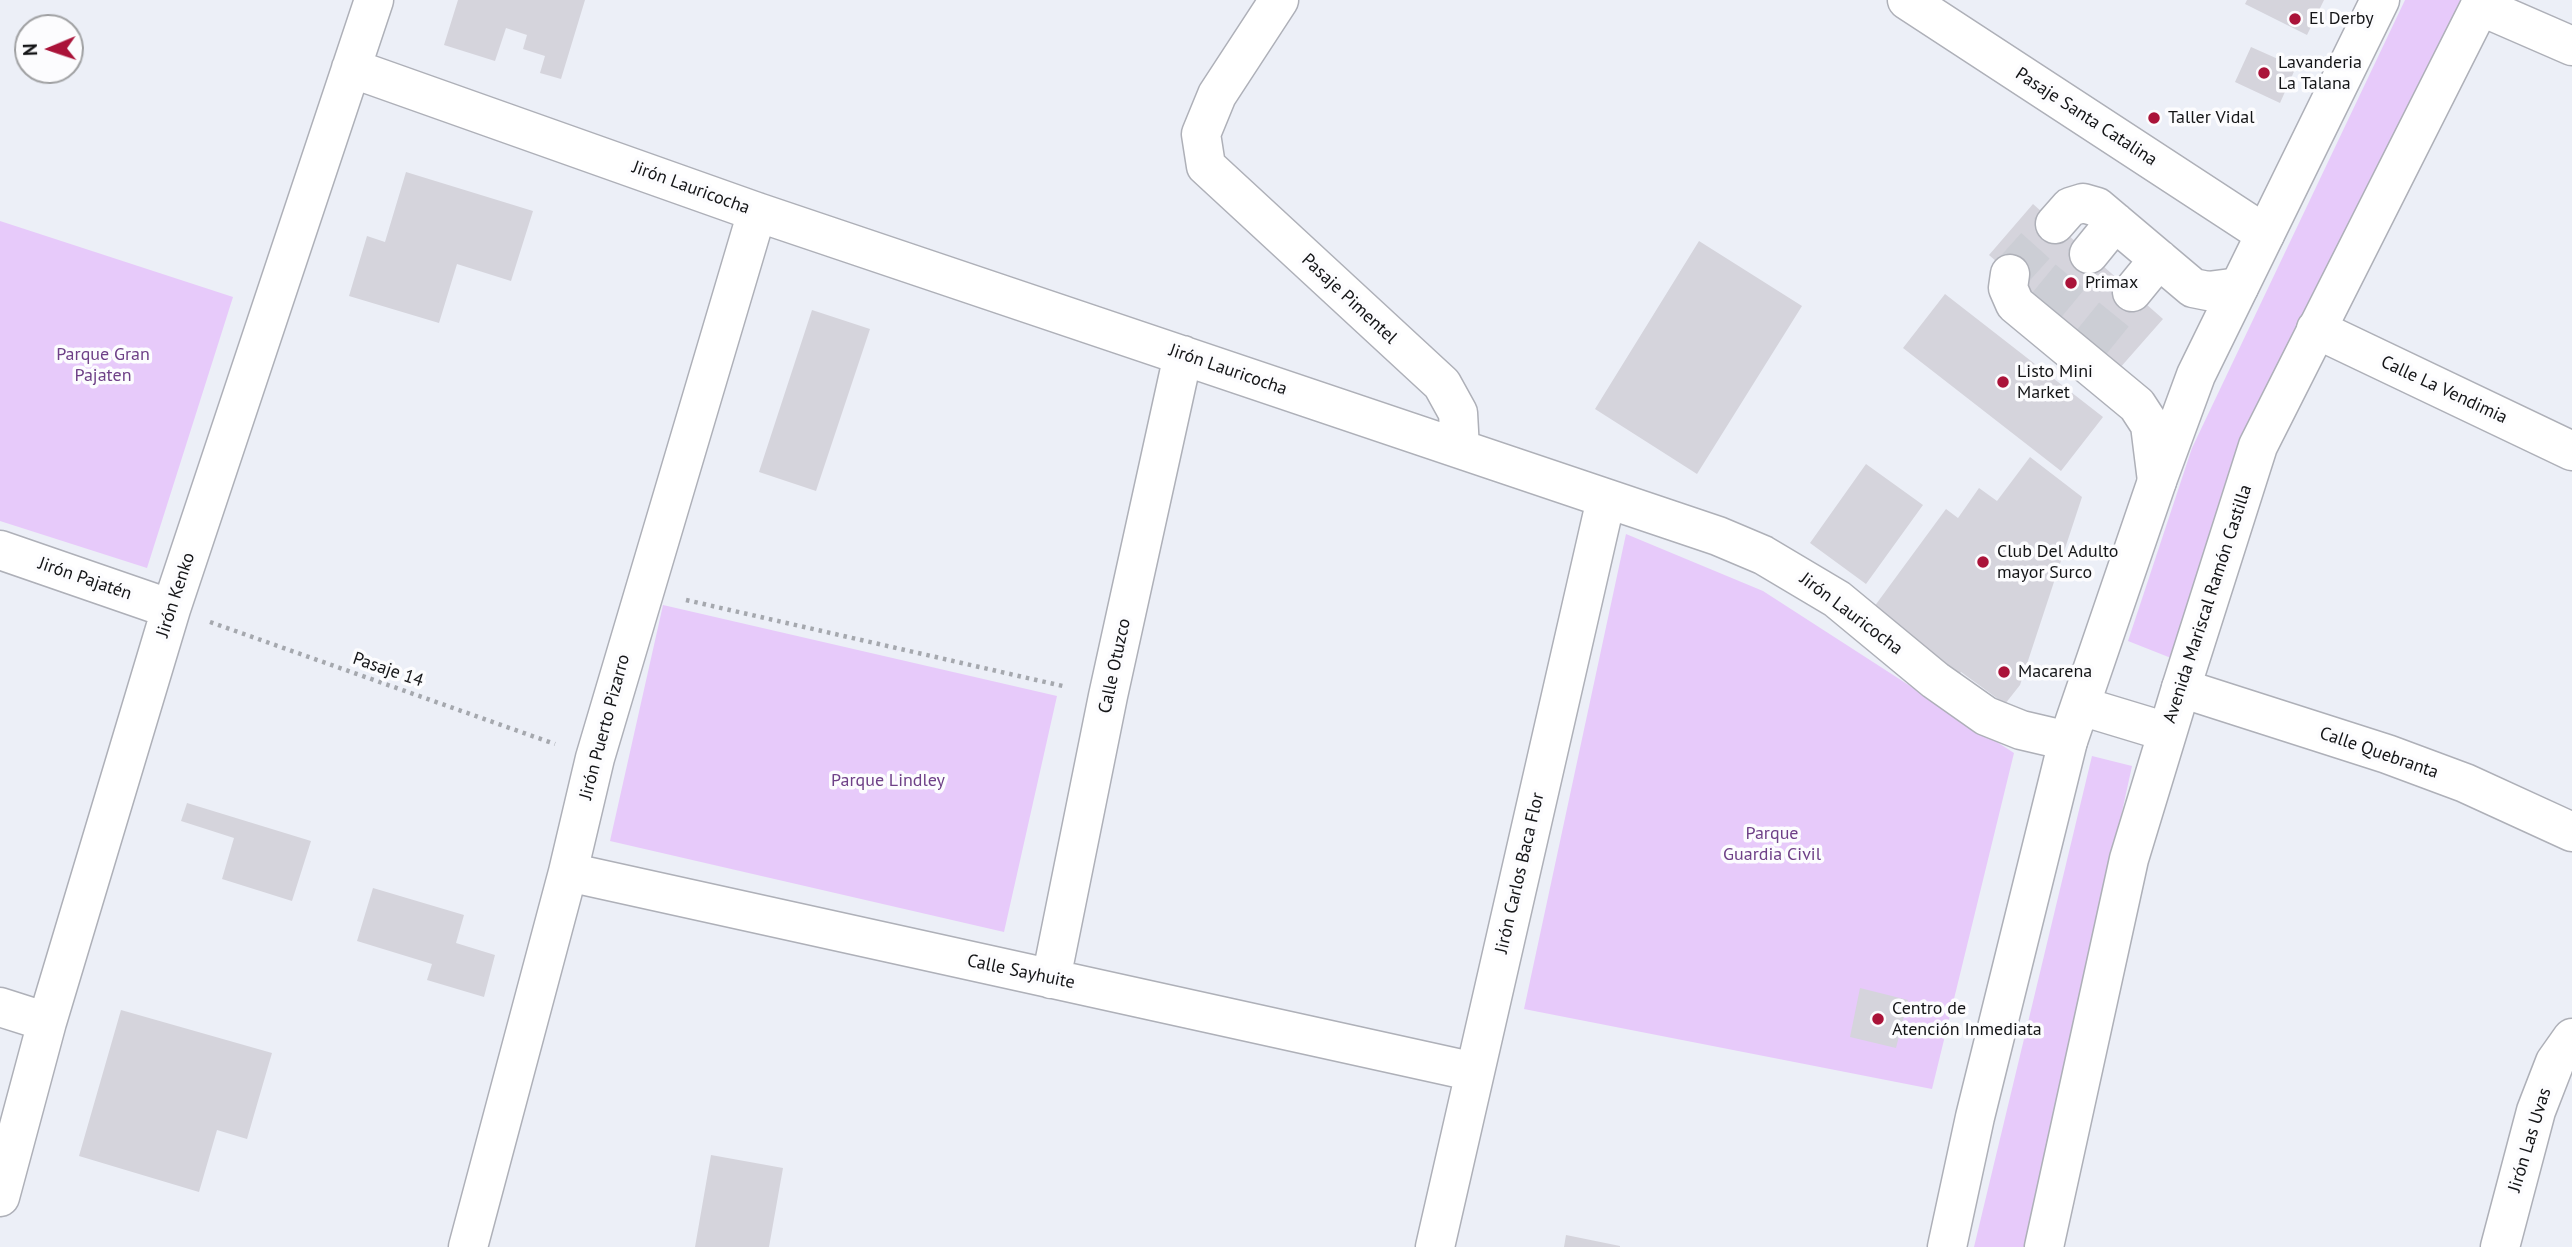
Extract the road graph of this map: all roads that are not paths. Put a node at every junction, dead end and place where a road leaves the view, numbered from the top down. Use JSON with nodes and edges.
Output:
{"nodes":[{"id":1,"x":374,"y":0,"type":"edge"},
{"id":2,"x":1279,"y":0,"type":"edge"},
{"id":3,"x":1907,"y":0,"type":"edge"},
{"id":4,"x":2380,"y":0,"type":"edge"},
{"id":5,"x":2481,"y":3,"type":"edge"},
{"id":6,"x":2572,"y":46,"type":"edge"},
{"id":7,"x":351,"y":68,"type":"junction"},
{"id":8,"x":757,"y":212,"type":"junction"},
{"id":9,"x":2115,"y":222,"type":"junction"},
{"id":10,"x":2055,"y":223,"type":"tunnel mouth"},
{"id":11,"x":2265,"y":234,"type":"junction"},
{"id":12,"x":2090,"y":254,"type":"tunnel mouth"},
{"id":13,"x":2159,"y":259,"type":"junction"},
{"id":14,"x":2010,"y":274,"type":"dead end"},
{"id":15,"x":2239,"y":287,"type":"junction"},
{"id":16,"x":2132,"y":292,"type":"tunnel mouth"},
{"id":17,"x":2316,"y":329,"type":"junction"},
{"id":18,"x":1183,"y":355,"type":"junction"},
{"id":19,"x":1461,"y":449,"type":"junction"},
{"id":20,"x":2572,"y":451,"type":"edge"},
{"id":21,"x":2157,"y":481,"type":"junction"},
{"id":22,"x":1606,"y":499,"type":"junction"},
{"id":23,"x":0,"y":550,"type":"edge"},
{"id":24,"x":171,"y":609,"type":"junction"},
{"id":25,"x":2180,"y":688,"type":"junction"},
{"id":26,"x":2075,"y":724,"type":"junction"},
{"id":27,"x":2167,"y":732,"type":"junction"},
{"id":28,"x":2572,"y":832,"type":"edge"},
{"id":29,"x":568,"y":872,"type":"junction"},
{"id":30,"x":1051,"y":979,"type":"junction"},
{"id":31,"x":0,"y":1007,"type":"edge"},
{"id":32,"x":47,"y":1022,"type":"junction"},
{"id":33,"x":2572,"y":1038,"type":"edge"},
{"id":34,"x":1475,"y":1072,"type":"junction"},
{"id":35,"x":0,"y":1197,"type":"edge"},
{"id":36,"x":468,"y":1247,"type":"edge"},
{"id":37,"x":1435,"y":1247,"type":"edge"},
{"id":38,"x":1947,"y":1247,"type":"edge"},
{"id":39,"x":2044,"y":1247,"type":"edge"},
{"id":40,"x":2500,"y":1247,"type":"edge"}],
"edges":[{"from":1,"to":7,"type":"street","name":"Jirón Kenko"},
{"from":2,"to":19,"type":"street","name":"Pasaje Pimentel"},
{"from":3,"to":11,"type":"street","name":"Pasaje Santa Catalina"},
{"from":4,"to":11,"type":"street"},
{"from":5,"to":6,"type":"street"},
{"from":5,"to":17,"type":"street","name":"Avenida Mariscal Ramón Castilla"},
{"from":7,"to":8,"type":"street","name":"Jirón Lauricocha"},
{"from":7,"to":24,"type":"street","name":"Jirón Kenko"},
{"from":8,"to":18,"type":"street","name":"Jirón Lauricocha"},
{"from":8,"to":29,"type":"street","name":"Jirón Puerto Pizarro"},
{"from":9,"to":10,"type":"street"},
{"from":9,"to":12,"type":"street"},
{"from":9,"to":13,"type":"street"},
{"from":11,"to":15,"type":"street"},
{"from":13,"to":15,"type":"street"},
{"from":13,"to":16,"type":"street"},
{"from":14,"to":21,"type":"street"},
{"from":15,"to":21,"type":"street"},
{"from":17,"to":20,"type":"street","name":"Calle La Vendimia"},
{"from":17,"to":25,"type":"street","name":"Avenida Mariscal Ramón Castilla"},
{"from":18,"to":19,"type":"street","name":"Jirón Lauricocha"},
{"from":18,"to":30,"type":"street","name":"Calle Otuzco"},
{"from":19,"to":22,"type":"street","name":"Jirón Lauricocha"},
{"from":21,"to":26,"type":"street"},
{"from":22,"to":26,"type":"street","name":"Jirón Lauricocha"},
{"from":22,"to":34,"type":"street","name":"Jirón Carlos Baca Flor"},
{"from":23,"to":24,"type":"street","name":"Jirón Pajatén"},
{"from":24,"to":32,"type":"street","name":"Jirón Kenko"},
{"from":25,"to":27,"type":"street","name":"Avenida Mariscal Ramón Castilla"},
{"from":25,"to":28,"type":"street","name":"Calle Quebranta"},
{"from":26,"to":27,"type":"street","name":"Jirón Lauricocha"},
{"from":26,"to":38,"type":"street"},
{"from":27,"to":39,"type":"street","name":"Avenida Mariscal Ramón Castilla"},
{"from":29,"to":30,"type":"street","name":"Calle Sayhuite"},
{"from":29,"to":36,"type":"street","name":"Jirón Puerto Pizarro"},
{"from":30,"to":34,"type":"street","name":"Calle Sayhuite"},
{"from":31,"to":32,"type":"street"},
{"from":32,"to":35,"type":"street","name":"Jirón Kenko"},
{"from":33,"to":40,"type":"street","name":"Jirón Las Uvas"},
{"from":34,"to":37,"type":"street","name":"Jirón Carlos Baca Flor"}]}
